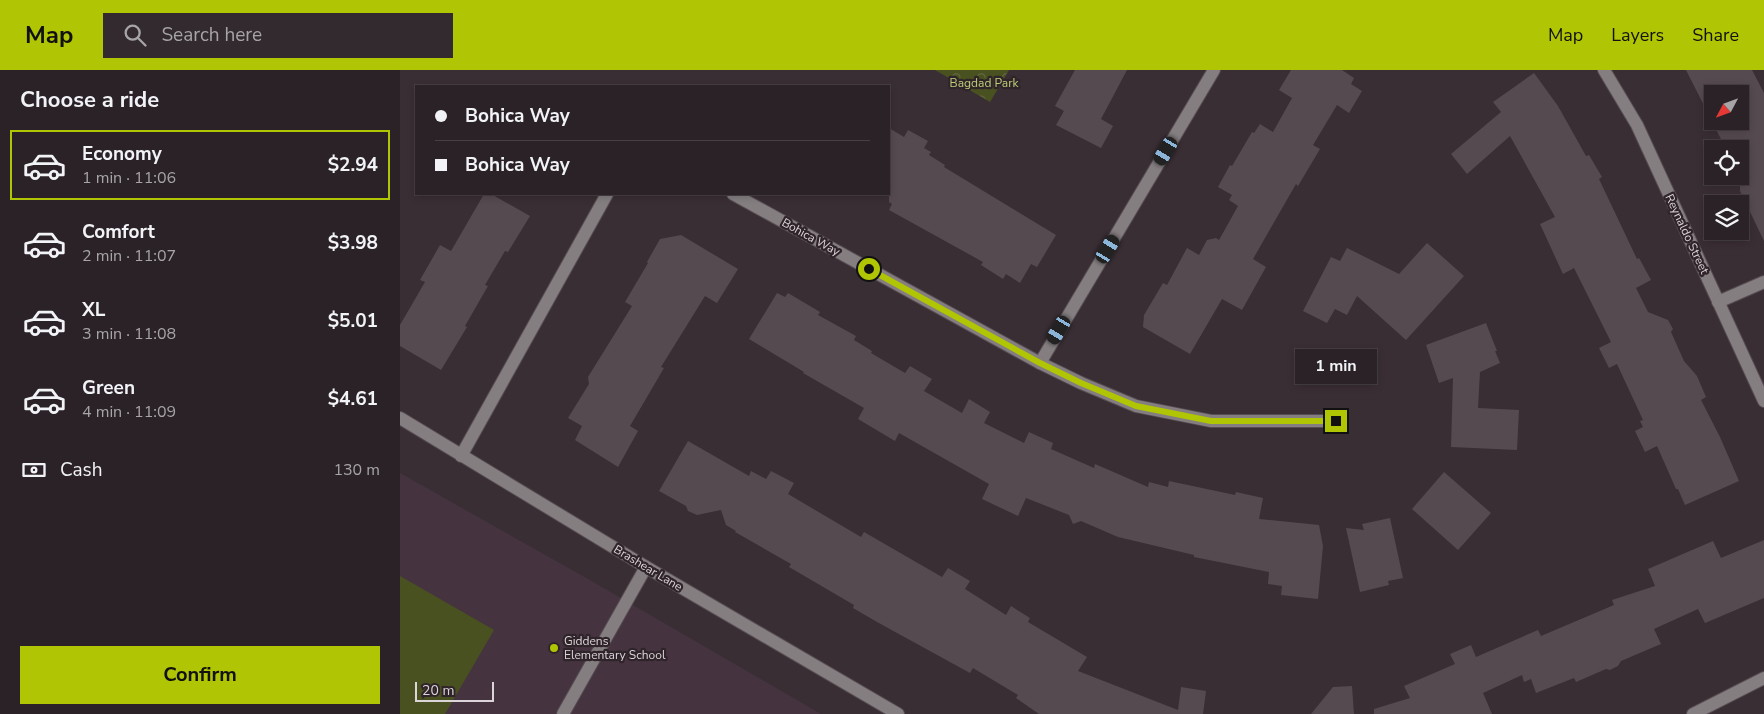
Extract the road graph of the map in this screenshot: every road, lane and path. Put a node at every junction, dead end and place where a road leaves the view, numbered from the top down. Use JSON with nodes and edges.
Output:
{"nodes":[{"id":1,"x":1214,"y":70,"type":"edge"},
{"id":2,"x":1604,"y":70,"type":"edge"},
{"id":3,"x":606,"y":195,"type":"edge"},
{"id":4,"x":735,"y":195,"type":"edge"},
{"id":5,"x":1764,"y":282,"type":"edge"},
{"id":6,"x":1718,"y":302,"type":"junction"},
{"id":7,"x":1040,"y":363,"type":"junction"},
{"id":8,"x":1764,"y":401,"type":"edge"},
{"id":9,"x":400,"y":418,"type":"edge"},
{"id":10,"x":1336,"y":421,"type":"dead end"},
{"id":11,"x":461,"y":456,"type":"junction"},
{"id":12,"x":646,"y":567,"type":"junction"},
{"id":13,"x":1764,"y":678,"type":"edge"},
{"id":14,"x":563,"y":714,"type":"edge"},
{"id":15,"x":898,"y":714,"type":"edge"},
{"id":16,"x":1694,"y":714,"type":"edge"}],
"edges":[{"from":1,"to":7,"type":"street"},
{"from":2,"to":6,"type":"street","name":"Reynaldo Street"},
{"from":3,"to":11,"type":"street"},
{"from":4,"to":7,"type":"street","name":"Bohica Way"},
{"from":5,"to":6,"type":"street"},
{"from":6,"to":8,"type":"street","name":"Reynaldo Street"},
{"from":7,"to":10,"type":"street","name":"Bohica Way"},
{"from":9,"to":11,"type":"street","name":"Brashear Lane"},
{"from":11,"to":12,"type":"street","name":"Brashear Lane"},
{"from":12,"to":14,"type":"street"},
{"from":12,"to":15,"type":"street","name":"Brashear Lane"},
{"from":13,"to":16,"type":"street"}]}
